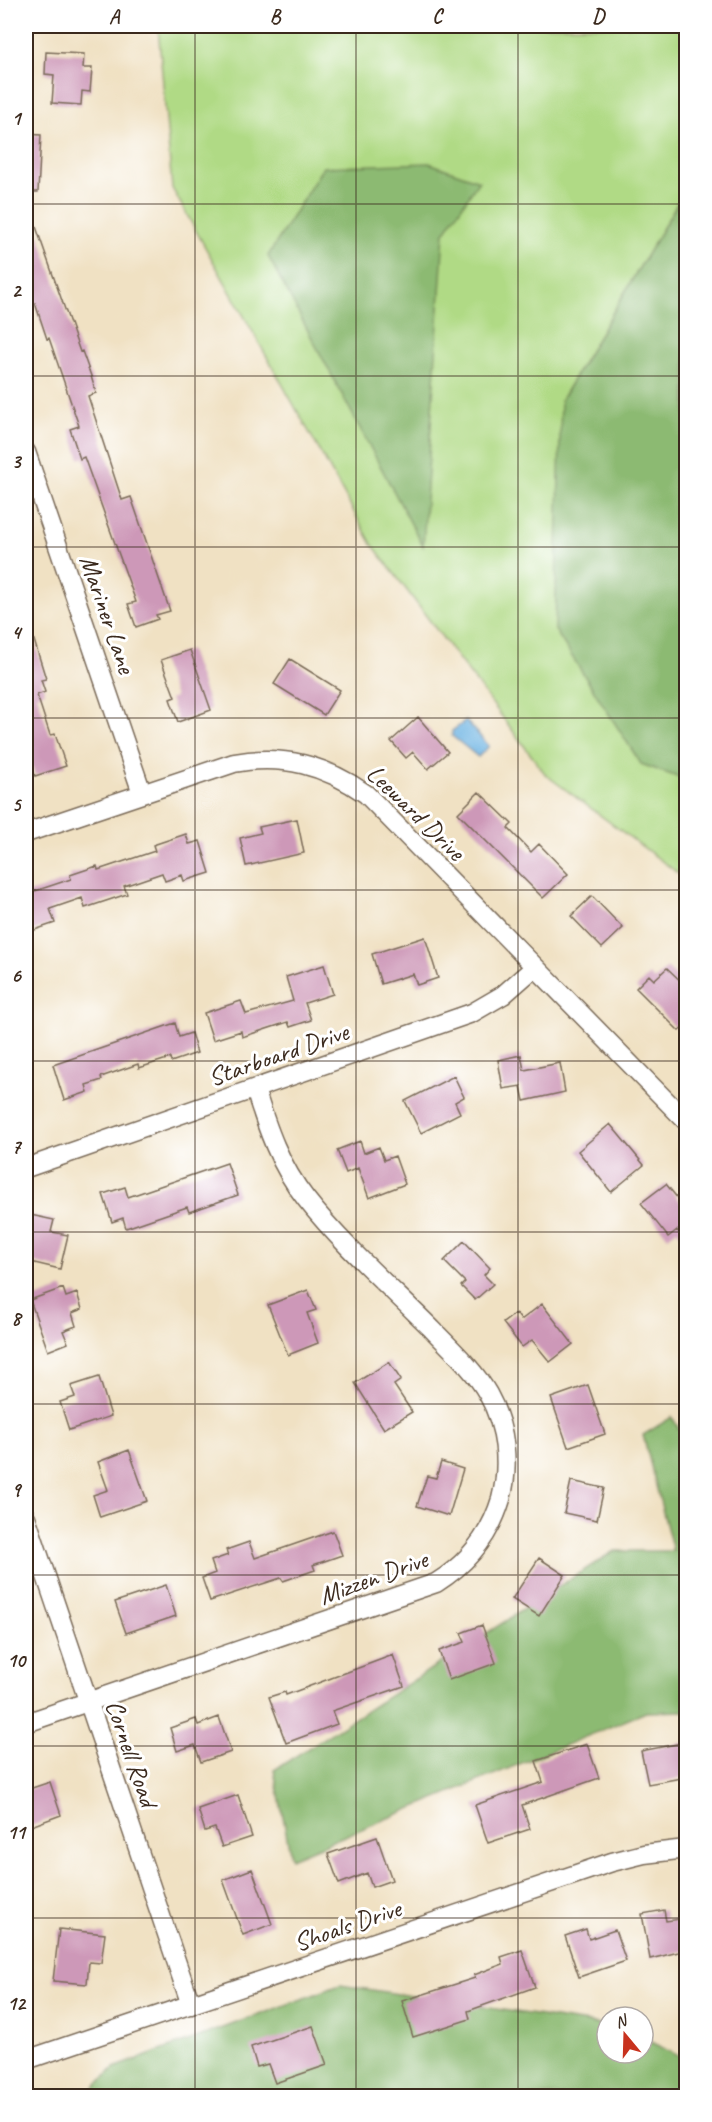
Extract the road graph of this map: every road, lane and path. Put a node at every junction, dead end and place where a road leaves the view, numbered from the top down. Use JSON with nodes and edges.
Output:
{"nodes":[{"id":1,"x":26,"y":452,"type":"edge"},
{"id":2,"x":141,"y":793,"type":"junction"},
{"id":3,"x":26,"y":833,"type":"edge"},
{"id":4,"x":536,"y":967,"type":"junction"},
{"id":5,"x":255,"y":1089,"type":"junction"},
{"id":6,"x":687,"y":1120,"type":"edge"},
{"id":7,"x":26,"y":1168,"type":"edge"},
{"id":8,"x":26,"y":1517,"type":"edge"},
{"id":9,"x":87,"y":1702,"type":"junction"},
{"id":10,"x":26,"y":1723,"type":"edge"},
{"id":11,"x":687,"y":1849,"type":"edge"},
{"id":12,"x":191,"y":2005,"type":"junction"},
{"id":13,"x":26,"y":2060,"type":"edge"}],
"edges":[{"from":1,"to":2,"type":"street","name":"Mariner Lane"},
{"from":2,"to":3,"type":"street","name":"Leeward Drive"},
{"from":2,"to":4,"type":"street","name":"Leeward Drive"},
{"from":4,"to":5,"type":"street","name":"Starboard Drive"},
{"from":4,"to":6,"type":"street","name":"Leeward Drive"},
{"from":5,"to":7,"type":"street","name":"Starboard Drive"},
{"from":5,"to":9,"type":"street","name":"Mizzen Drive"},
{"from":8,"to":9,"type":"street","name":"Cornell Road"},
{"from":9,"to":10,"type":"street","name":"Mizzen Drive"},
{"from":9,"to":12,"type":"street","name":"Cornell Road"},
{"from":11,"to":12,"type":"street","name":"Shoals Drive"},
{"from":12,"to":13,"type":"street","name":"Shoals Drive"}]}
